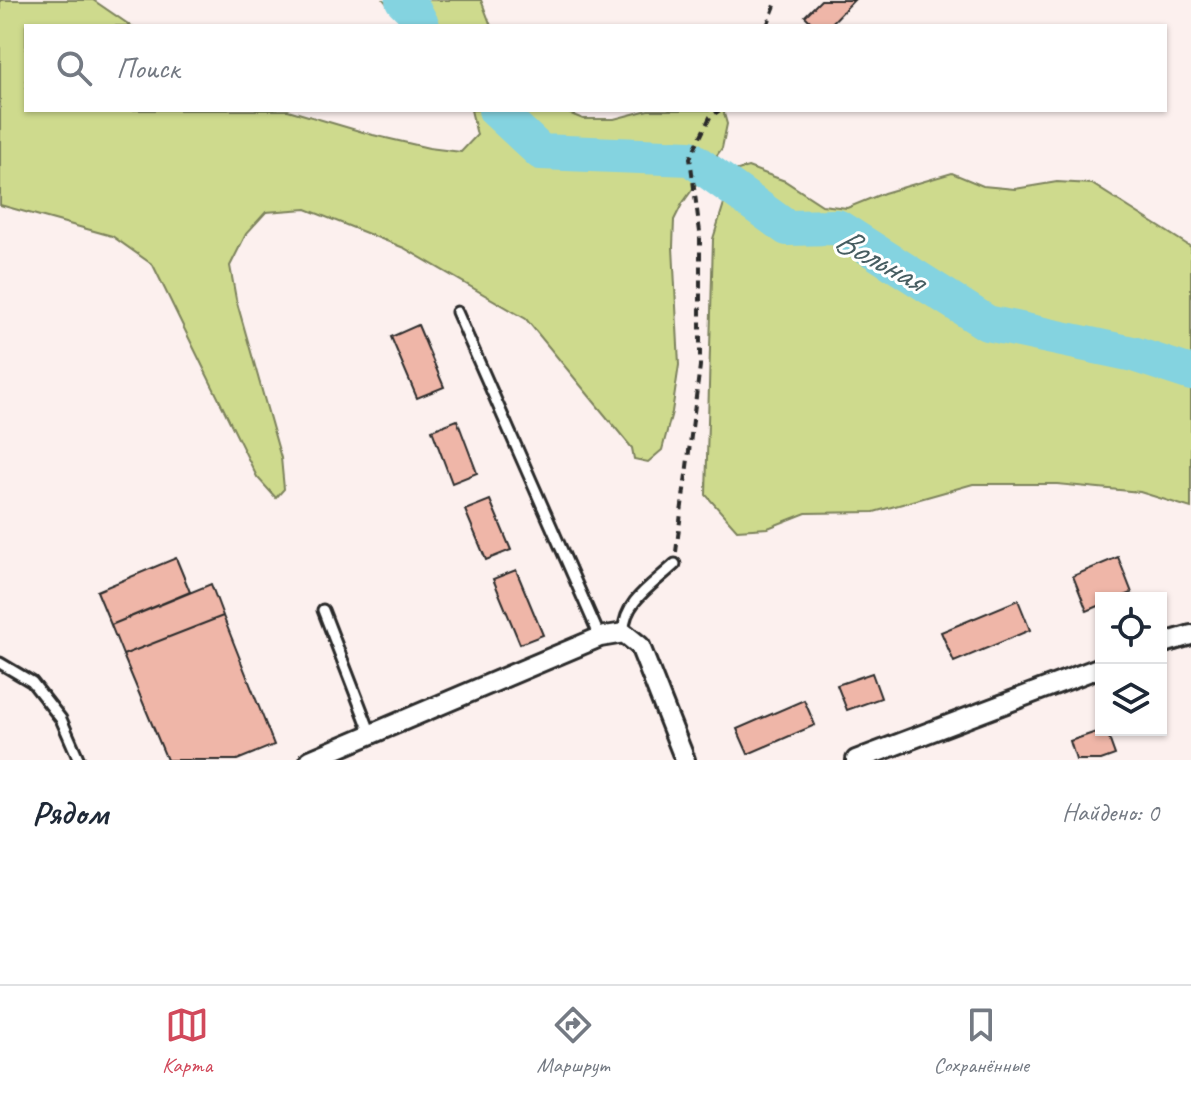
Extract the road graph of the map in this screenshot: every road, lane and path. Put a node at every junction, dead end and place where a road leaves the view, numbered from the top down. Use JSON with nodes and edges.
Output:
{"nodes":[{"id":1,"x":777,"y":0,"type":"edge"},
{"id":2,"x":768,"y":24,"type":"edge"},
{"id":3,"x":717,"y":112,"type":"edge"},
{"id":4,"x":457,"y":312,"type":"dead end"},
{"id":5,"x":675,"y":564,"type":"joint"},
{"id":6,"x":323,"y":610,"type":"dead end"},
{"id":7,"x":624,"y":633,"type":"junction"},
{"id":8,"x":1191,"y":635,"type":"edge"},
{"id":9,"x":600,"y":637,"type":"junction"},
{"id":10,"x":1167,"y":642,"type":"edge"},
{"id":11,"x":0,"y":663,"type":"edge"},
{"id":12,"x":1095,"y":669,"type":"edge"},
{"id":13,"x":371,"y":734,"type":"junction"},
{"id":14,"x":79,"y":760,"type":"edge"},
{"id":15,"x":310,"y":760,"type":"edge"},
{"id":16,"x":685,"y":760,"type":"edge"},
{"id":17,"x":856,"y":760,"type":"edge"}],
"edges":[{"from":1,"to":2,"type":"path"},
{"from":3,"to":5,"type":"path"},
{"from":4,"to":9,"type":"lane"},
{"from":5,"to":7,"type":"lane"},
{"from":6,"to":13,"type":"lane"},
{"from":7,"to":9,"type":"street"},
{"from":7,"to":16,"type":"street"},
{"from":8,"to":10,"type":"street"},
{"from":9,"to":13,"type":"street"},
{"from":11,"to":14,"type":"lane"},
{"from":12,"to":17,"type":"street"},
{"from":13,"to":15,"type":"street"}]}
